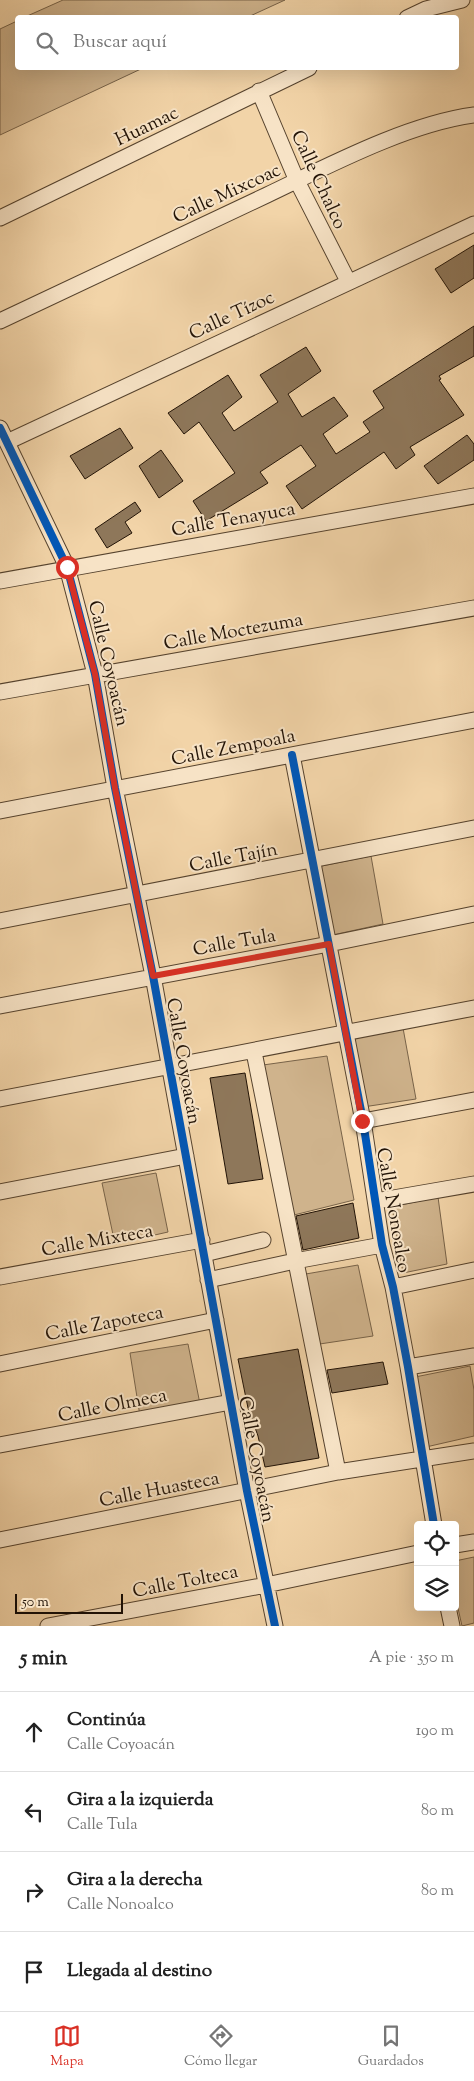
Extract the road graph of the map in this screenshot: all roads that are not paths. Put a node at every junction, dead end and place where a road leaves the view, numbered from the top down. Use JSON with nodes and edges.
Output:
{"nodes":[{"id":1,"x":462,"y":0,"type":"edge"},
{"id":2,"x":413,"y":15,"type":"edge"},
{"id":3,"x":305,"y":70,"type":"edge"},
{"id":4,"x":259,"y":92,"type":"junction"},
{"id":5,"x":474,"y":115,"type":"edge"},
{"id":6,"x":297,"y":181,"type":"junction"},
{"id":7,"x":0,"y":218,"type":"edge"},
{"id":8,"x":474,"y":224,"type":"edge"},
{"id":9,"x":348,"y":281,"type":"junction"},
{"id":10,"x":0,"y":321,"type":"edge"},
{"id":11,"x":3,"y":435,"type":"edge"},
{"id":12,"x":474,"y":496,"type":"edge"},
{"id":13,"x":67,"y":567,"type":"junction"},
{"id":14,"x":0,"y":581,"type":"edge"},
{"id":15,"x":474,"y":608,"type":"edge"},
{"id":16,"x":95,"y":674,"type":"junction"},
{"id":17,"x":0,"y":692,"type":"edge"},
{"id":18,"x":474,"y":720,"type":"edge"},
{"id":19,"x":292,"y":755,"type":"junction"},
{"id":20,"x":115,"y":788,"type":"junction"},
{"id":21,"x":0,"y":811,"type":"edge"},
{"id":22,"x":474,"y":828,"type":"edge"},
{"id":23,"x":314,"y":861,"type":"junction"},
{"id":24,"x":136,"y":895,"type":"junction"},
{"id":25,"x":474,"y":914,"type":"edge"},
{"id":26,"x":0,"y":921,"type":"edge"},
{"id":27,"x":329,"y":944,"type":"junction"},
{"id":28,"x":153,"y":976,"type":"junction"},
{"id":29,"x":0,"y":1006,"type":"edge"},
{"id":30,"x":474,"y":1008,"type":"edge"},
{"id":31,"x":345,"y":1032,"type":"junction"},
{"id":32,"x":254,"y":1052,"type":"junction"},
{"id":33,"x":170,"y":1068,"type":"junction"},
{"id":34,"x":0,"y":1099,"type":"edge"},
{"id":35,"x":474,"y":1100,"type":"edge"},
{"id":36,"x":362,"y":1121,"type":"junction"},
{"id":37,"x":186,"y":1156,"type":"junction"},
{"id":38,"x":474,"y":1184,"type":"edge"},
{"id":39,"x":0,"y":1192,"type":"edge"},
{"id":40,"x":376,"y":1201,"type":"junction"},
{"id":41,"x":263,"y":1240,"type":"dead end"},
{"id":42,"x":382,"y":1246,"type":"junction"},
{"id":43,"x":203,"y":1247,"type":"junction"},
{"id":44,"x":295,"y":1260,"type":"junction"},
{"id":45,"x":474,"y":1270,"type":"edge"},
{"id":46,"x":0,"y":1277,"type":"edge"},
{"id":47,"x":208,"y":1280,"type":"junction"},
{"id":48,"x":393,"y":1287,"type":"junction"},
{"id":49,"x":216,"y":1320,"type":"junction"},
{"id":50,"x":474,"y":1356,"type":"edge"},
{"id":51,"x":0,"y":1364,"type":"edge"},
{"id":52,"x":408,"y":1367,"type":"junction"},
{"id":53,"x":230,"y":1402,"type":"junction"},
{"id":54,"x":0,"y":1445,"type":"edge"},
{"id":55,"x":474,"y":1450,"type":"edge"},
{"id":56,"x":422,"y":1460,"type":"junction"},
{"id":57,"x":338,"y":1472,"type":"junction"},
{"id":58,"x":247,"y":1491,"type":"junction"},
{"id":59,"x":433,"y":1521,"type":"edge"},
{"id":60,"x":0,"y":1540,"type":"edge"},
{"id":61,"x":474,"y":1542,"type":"edge"},
{"id":62,"x":459,"y":1544,"type":"edge"},
{"id":63,"x":414,"y":1554,"type":"edge"},
{"id":64,"x":266,"y":1586,"type":"junction"},
{"id":65,"x":449,"y":1611,"type":"edge"},
{"id":66,"x":48,"y":1626,"type":"edge"},
{"id":67,"x":275,"y":1626,"type":"edge"},
{"id":68,"x":452,"y":1626,"type":"edge"}],
"edges":[{"from":1,"to":2,"type":"street"},
{"from":3,"to":4,"type":"street","name":"Huamac"},
{"from":4,"to":6,"type":"street","name":"Calle Chalco"},
{"from":4,"to":7,"type":"street","name":"Huamac"},
{"from":5,"to":6,"type":"street","name":"Calle Mixcoac"},
{"from":6,"to":9,"type":"street","name":"Calle Chalco"},
{"from":6,"to":10,"type":"street","name":"Calle Mixcoac"},
{"from":8,"to":9,"type":"street","name":"Calle Tízoc"},
{"from":9,"to":11,"type":"street","name":"Calle Tízoc"},
{"from":11,"to":13,"type":"street","name":"Calle Coyoacán"},
{"from":12,"to":13,"type":"street","name":"Calle Tenayuca"},
{"from":13,"to":14,"type":"street","name":"Calle Tenayuca"},
{"from":13,"to":16,"type":"street","name":"Calle Coyoacán"},
{"from":15,"to":16,"type":"street","name":"Calle Moctezuma"},
{"from":16,"to":17,"type":"street","name":"Calle Moctezuma"},
{"from":16,"to":20,"type":"street","name":"Calle Coyoacán"},
{"from":18,"to":19,"type":"street","name":"Calle Zempoala"},
{"from":19,"to":20,"type":"street","name":"Calle Zempoala"},
{"from":19,"to":23,"type":"street","name":"Calle Nonoalco"},
{"from":20,"to":21,"type":"street","name":"Calle Zempoala"},
{"from":20,"to":24,"type":"street","name":"Calle Coyoacán"},
{"from":22,"to":23,"type":"street","name":"Calle Tajín"},
{"from":23,"to":24,"type":"street","name":"Calle Tajín"},
{"from":23,"to":27,"type":"street","name":"Calle Nonoalco"},
{"from":24,"to":26,"type":"street","name":"Calle Tajín"},
{"from":24,"to":28,"type":"street","name":"Calle Coyoacán"},
{"from":25,"to":27,"type":"street","name":"Calle Tula"},
{"from":27,"to":28,"type":"street","name":"Calle Tula"},
{"from":27,"to":31,"type":"street","name":"Calle Nonoalco"},
{"from":28,"to":29,"type":"street","name":"Calle Tula"},
{"from":28,"to":33,"type":"street","name":"Calle Coyoacán"},
{"from":30,"to":31,"type":"street"},
{"from":31,"to":32,"type":"street"},
{"from":31,"to":36,"type":"street","name":"Calle Nonoalco"},
{"from":32,"to":33,"type":"street"},
{"from":32,"to":44,"type":"street"},
{"from":33,"to":34,"type":"street"},
{"from":33,"to":37,"type":"street","name":"Calle Coyoacán"},
{"from":35,"to":36,"type":"street"},
{"from":36,"to":40,"type":"street","name":"Calle Nonoalco"},
{"from":37,"to":39,"type":"street"},
{"from":37,"to":43,"type":"street","name":"Calle Coyoacán"},
{"from":38,"to":40,"type":"street"},
{"from":40,"to":42,"type":"street","name":"Calle Nonoalco"},
{"from":41,"to":43,"type":"street","name":"Calle Mixteca"},
{"from":42,"to":44,"type":"street"},
{"from":42,"to":48,"type":"street","name":"Calle Nonoalco"},
{"from":43,"to":46,"type":"street","name":"Calle Mixteca"},
{"from":43,"to":47,"type":"street","name":"Calle Coyoacán"},
{"from":44,"to":47,"type":"street"},
{"from":44,"to":57,"type":"street"},
{"from":45,"to":48,"type":"street"},
{"from":47,"to":49,"type":"street","name":"Calle Coyoacán"},
{"from":48,"to":52,"type":"street","name":"Calle Nonoalco"},
{"from":49,"to":51,"type":"street","name":"Calle Zapoteca"},
{"from":49,"to":53,"type":"street","name":"Calle Coyoacán"},
{"from":50,"to":52,"type":"street"},
{"from":52,"to":56,"type":"street","name":"Calle Nonoalco"},
{"from":53,"to":54,"type":"street","name":"Calle Olmeca"},
{"from":53,"to":58,"type":"street","name":"Calle Coyoacán"},
{"from":55,"to":56,"type":"street","name":"Calle Huasteca"},
{"from":56,"to":57,"type":"street","name":"Calle Huasteca"},
{"from":56,"to":59,"type":"street","name":"Calle Nonoalco"},
{"from":57,"to":58,"type":"street","name":"Calle Huasteca"},
{"from":58,"to":60,"type":"street","name":"Calle Huasteca"},
{"from":58,"to":64,"type":"street","name":"Calle Coyoacán"},
{"from":61,"to":62,"type":"street"},
{"from":63,"to":64,"type":"street","name":"Calle Tolteca"},
{"from":64,"to":66,"type":"street","name":"Calle Tolteca"},
{"from":64,"to":67,"type":"street","name":"Calle Coyoacán"},
{"from":65,"to":68,"type":"street"}]}
